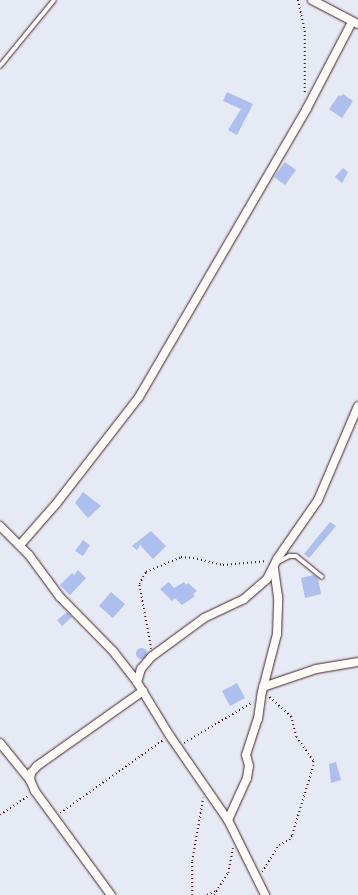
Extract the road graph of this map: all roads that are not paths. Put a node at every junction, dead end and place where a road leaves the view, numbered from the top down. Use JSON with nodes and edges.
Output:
{"nodes":[{"id":1,"x":54,"y":0,"type":"edge"},
{"id":2,"x":312,"y":0,"type":"edge"},
{"id":3,"x":355,"y":23,"type":"edge"},
{"id":4,"x":0,"y":66,"type":"edge"},
{"id":5,"x":358,"y":406,"type":"edge"},
{"id":6,"x":0,"y":526,"type":"edge"},
{"id":7,"x":20,"y":545,"type":"junction"},
{"id":8,"x":276,"y":563,"type":"junction"},
{"id":9,"x":322,"y":577,"type":"dead end"},
{"id":10,"x":358,"y":662,"type":"edge"},
{"id":11,"x":137,"y":682,"type":"junction"},
{"id":12,"x":143,"y":691,"type":"junction"},
{"id":13,"x":262,"y":692,"type":"junction"},
{"id":14,"x":0,"y":743,"type":"edge"},
{"id":15,"x":30,"y":780,"type":"junction"},
{"id":16,"x":228,"y":820,"type":"junction"},
{"id":17,"x":111,"y":895,"type":"edge"},
{"id":18,"x":265,"y":895,"type":"edge"}],
"edges":[{"from":1,"to":4,"type":"lane"},
{"from":2,"to":3,"type":"street"},
{"from":3,"to":7,"type":"street"},
{"from":5,"to":8,"type":"street"},
{"from":6,"to":7,"type":"street"},
{"from":7,"to":11,"type":"street"},
{"from":8,"to":9,"type":"lane"},
{"from":8,"to":11,"type":"street"},
{"from":8,"to":13,"type":"street"},
{"from":10,"to":13,"type":"street"},
{"from":11,"to":12,"type":"street"},
{"from":12,"to":15,"type":"street"},
{"from":12,"to":16,"type":"street"},
{"from":13,"to":16,"type":"street"},
{"from":14,"to":15,"type":"street"},
{"from":15,"to":17,"type":"street"},
{"from":16,"to":18,"type":"street"}]}
